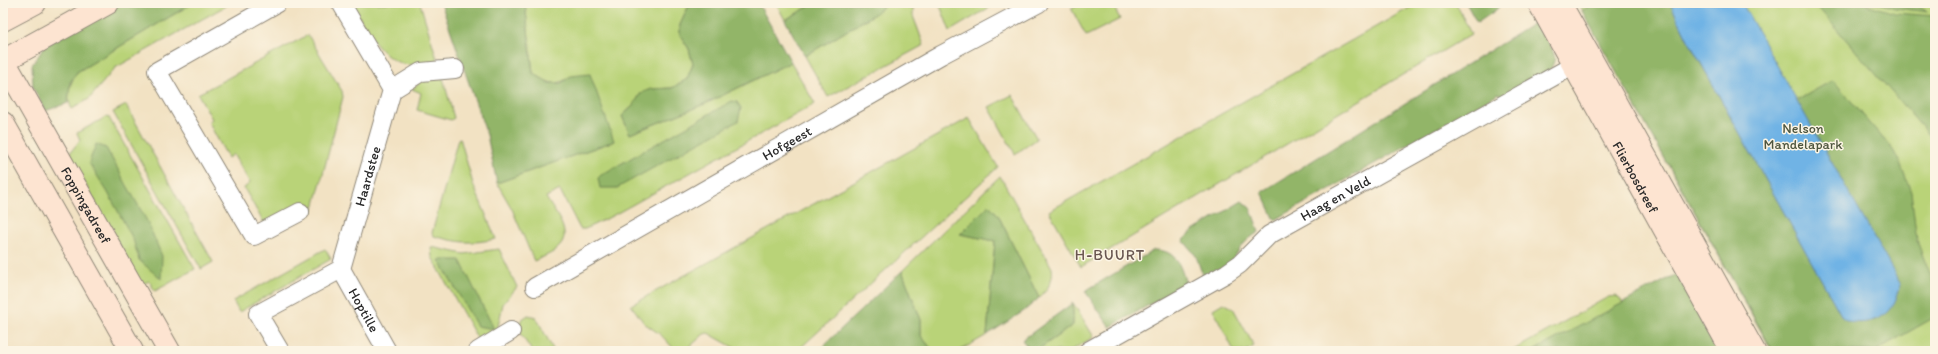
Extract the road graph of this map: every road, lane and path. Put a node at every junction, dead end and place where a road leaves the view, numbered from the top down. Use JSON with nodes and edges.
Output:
{"nodes":[{"id":1,"x":35,"y":3,"type":"edge"},
{"id":2,"x":108,"y":3,"type":"edge"},
{"id":3,"x":277,"y":3,"type":"edge"},
{"id":4,"x":341,"y":3,"type":"edge"},
{"id":5,"x":1039,"y":3,"type":"edge"},
{"id":6,"x":1539,"y":3,"type":"edge"},
{"id":7,"x":1560,"y":3,"type":"edge"},
{"id":8,"x":3,"y":20,"type":"edge"},
{"id":9,"x":1563,"y":28,"type":"junction"},
{"id":10,"x":3,"y":60,"type":"edge"},
{"id":11,"x":1581,"y":61,"type":"junction"},
{"id":12,"x":455,"y":69,"type":"dead end"},
{"id":13,"x":392,"y":90,"type":"junction"},
{"id":14,"x":6,"y":128,"type":"edge"},
{"id":15,"x":300,"y":212,"type":"dead end"},
{"id":16,"x":341,"y":269,"type":"junction"},
{"id":17,"x":535,"y":287,"type":"dead end"},
{"id":18,"x":510,"y":331,"type":"dead end"},
{"id":19,"x":132,"y":351,"type":"edge"},
{"id":20,"x":169,"y":351,"type":"edge"},
{"id":21,"x":280,"y":351,"type":"edge"},
{"id":22,"x":387,"y":351,"type":"edge"},
{"id":23,"x":478,"y":351,"type":"edge"},
{"id":24,"x":1088,"y":351,"type":"edge"},
{"id":25,"x":1732,"y":351,"type":"edge"},
{"id":26,"x":1754,"y":351,"type":"edge"}],
"edges":[{"from":1,"to":8,"type":"street"},
{"from":2,"to":10,"type":"street"},
{"from":3,"to":15,"type":"street"},
{"from":4,"to":13,"type":"street"},
{"from":5,"to":17,"type":"street","name":"Hofgeest"},
{"from":6,"to":9,"type":"street","name":"Flierbosdreef"},
{"from":7,"to":9,"type":"street","name":"Flierbosdreef"},
{"from":9,"to":11,"type":"street","name":"Flierbosdreef"},
{"from":10,"to":20,"type":"street","name":"Foppingadreef"},
{"from":11,"to":24,"type":"street","name":"Haag en Veld"},
{"from":11,"to":25,"type":"street","name":"Flierbosdreef"},
{"from":11,"to":26,"type":"street","name":"Flierbosdreef"},
{"from":12,"to":13,"type":"street"},
{"from":13,"to":16,"type":"street","name":"Haardstee"},
{"from":14,"to":19,"type":"street"},
{"from":16,"to":21,"type":"street"},
{"from":16,"to":22,"type":"street","name":"Hoptille"},
{"from":18,"to":23,"type":"street"}]}
